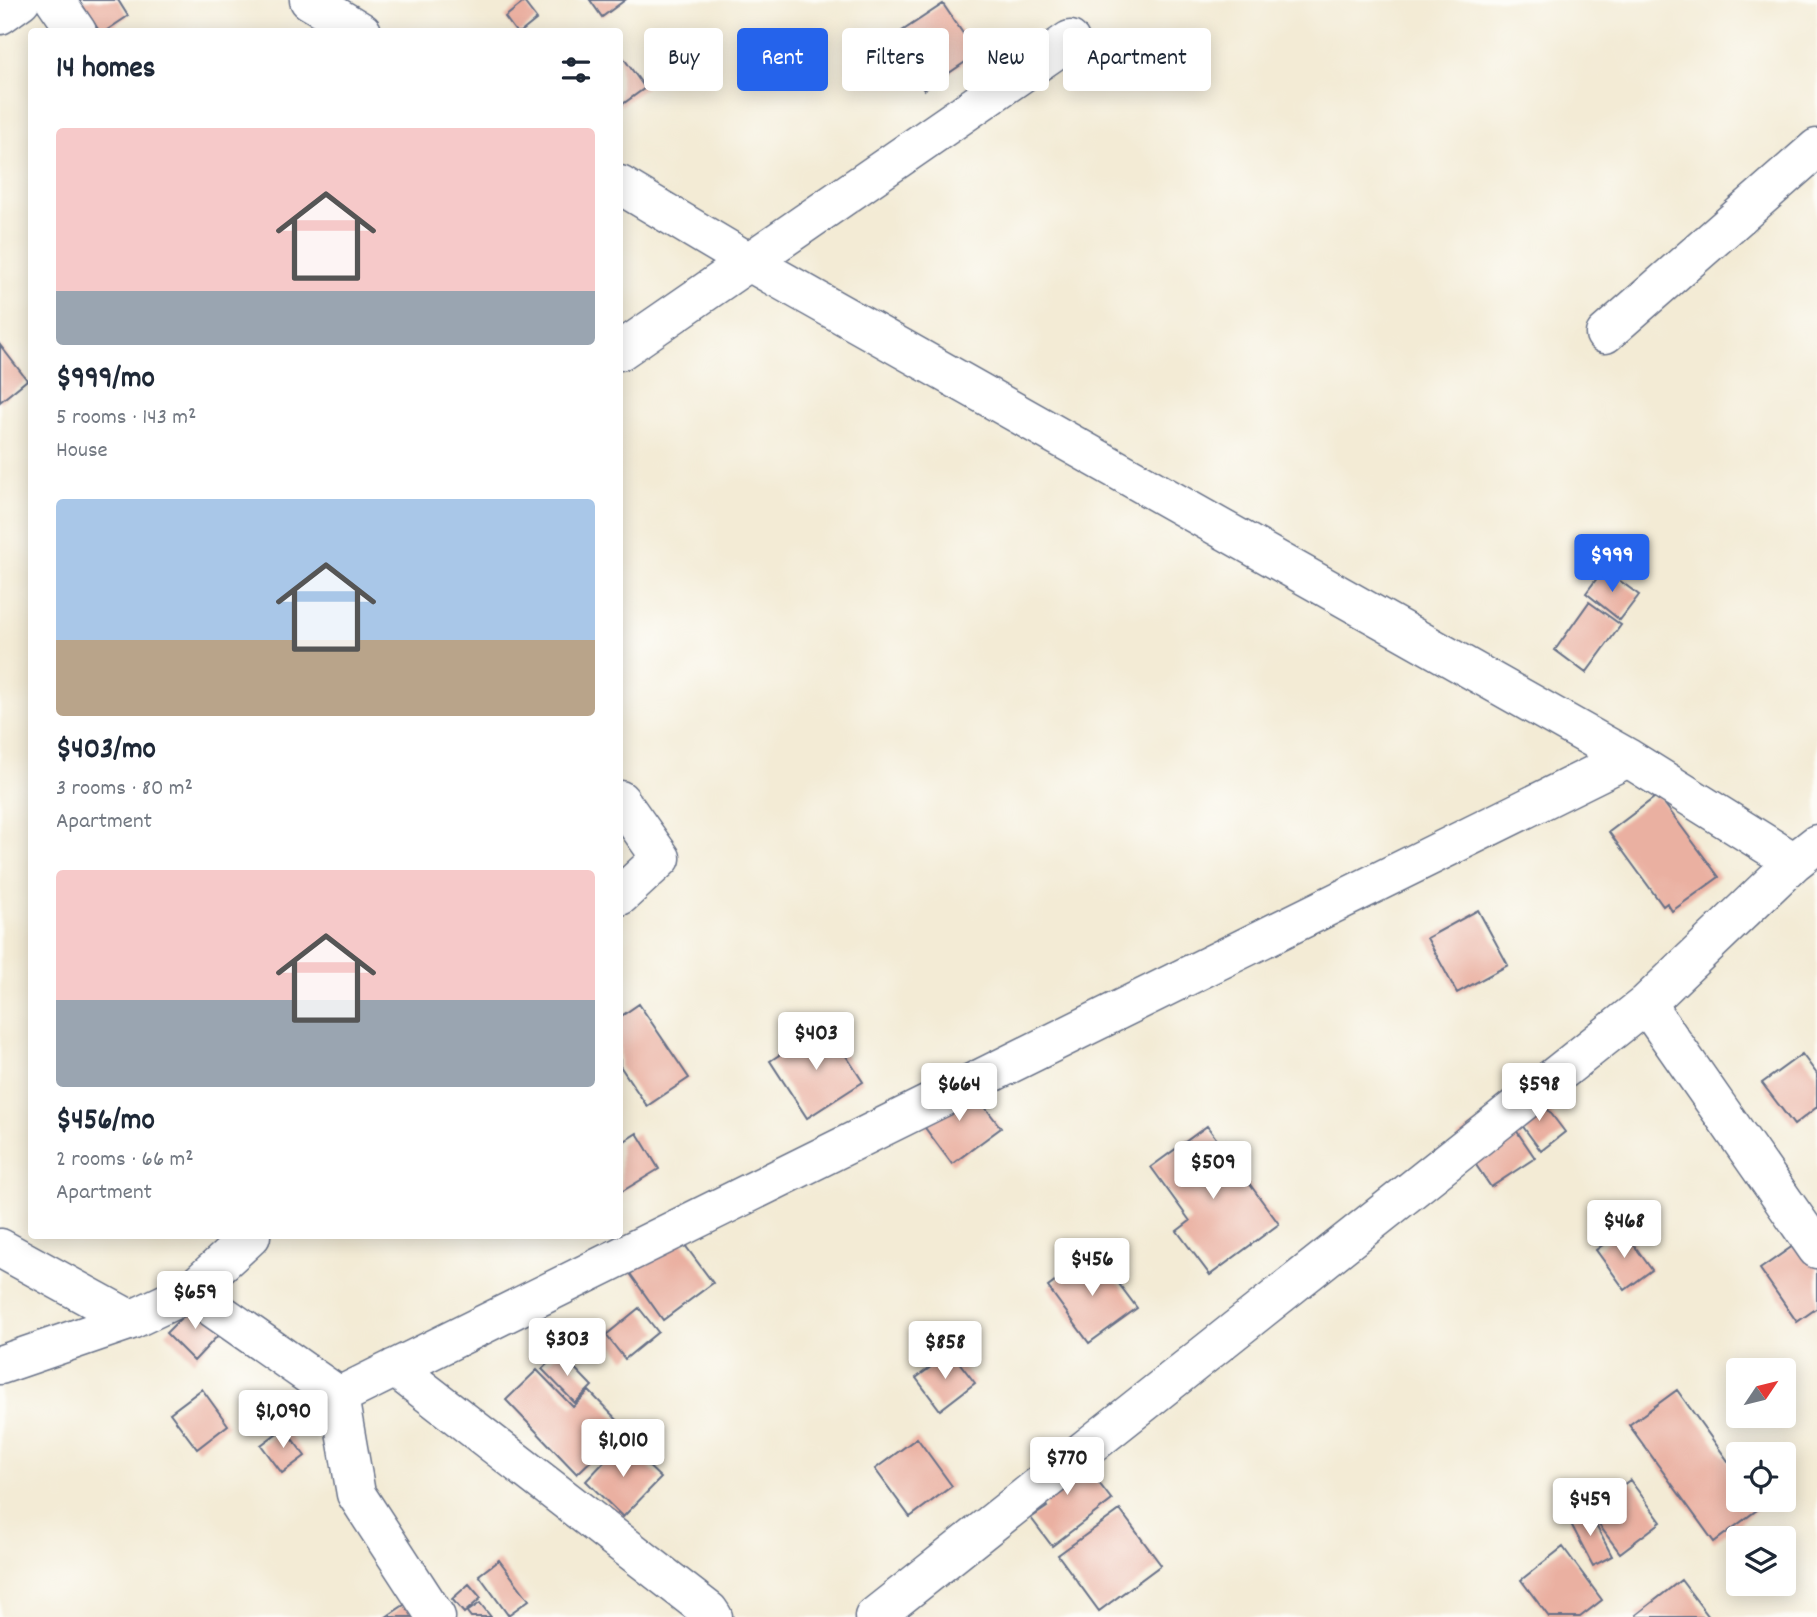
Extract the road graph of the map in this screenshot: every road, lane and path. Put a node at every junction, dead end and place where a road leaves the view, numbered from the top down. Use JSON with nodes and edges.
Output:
{"nodes":[{"id":1,"x":21,"y":0,"type":"edge"},
{"id":2,"x":55,"y":0,"type":"edge"},
{"id":3,"x":309,"y":0,"type":"edge"},
{"id":4,"x":0,"y":15,"type":"edge"},
{"id":5,"x":74,"y":28,"type":"edge"},
{"id":6,"x":355,"y":28,"type":"edge"},
{"id":7,"x":1063,"y":45,"type":"edge"},
{"id":8,"x":1817,"y":148,"type":"edge"},
{"id":9,"x":623,"y":187,"type":"edge"},
{"id":10,"x":749,"y":262,"type":"junction"},
{"id":11,"x":1605,"y":334,"type":"dead end"},
{"id":12,"x":623,"y":349,"type":"edge"},
{"id":13,"x":1628,"y":758,"type":"junction"},
{"id":14,"x":623,"y":804,"type":"edge"},
{"id":15,"x":1805,"y":853,"type":"edge"},
{"id":16,"x":623,"y":893,"type":"edge"},
{"id":17,"x":1646,"y":1004,"type":"junction"},
{"id":18,"x":248,"y":1239,"type":"edge"},
{"id":19,"x":0,"y":1248,"type":"edge"},
{"id":20,"x":1817,"y":1249,"type":"edge"},
{"id":21,"x":190,"y":1292,"type":"junction"},
{"id":22,"x":131,"y":1320,"type":"junction"},
{"id":23,"x":0,"y":1365,"type":"edge"},
{"id":24,"x":395,"y":1368,"type":"junction"},
{"id":25,"x":339,"y":1395,"type":"junction"},
{"id":26,"x":436,"y":1617,"type":"edge"},
{"id":27,"x":713,"y":1617,"type":"edge"},
{"id":28,"x":874,"y":1617,"type":"edge"}],
"edges":[{"from":1,"to":4,"type":"street"},
{"from":2,"to":5,"type":"street"},
{"from":3,"to":6,"type":"street"},
{"from":7,"to":10,"type":"street"},
{"from":8,"to":11,"type":"street"},
{"from":9,"to":10,"type":"street"},
{"from":10,"to":12,"type":"street"},
{"from":10,"to":13,"type":"street"},
{"from":13,"to":15,"type":"street"},
{"from":13,"to":24,"type":"street"},
{"from":14,"to":16,"type":"street"},
{"from":15,"to":17,"type":"street"},
{"from":17,"to":20,"type":"street"},
{"from":17,"to":28,"type":"street"},
{"from":18,"to":21,"type":"street"},
{"from":19,"to":22,"type":"street"},
{"from":21,"to":22,"type":"street"},
{"from":21,"to":25,"type":"street"},
{"from":22,"to":23,"type":"street"},
{"from":24,"to":25,"type":"street"},
{"from":24,"to":27,"type":"street"},
{"from":25,"to":26,"type":"street"}]}
